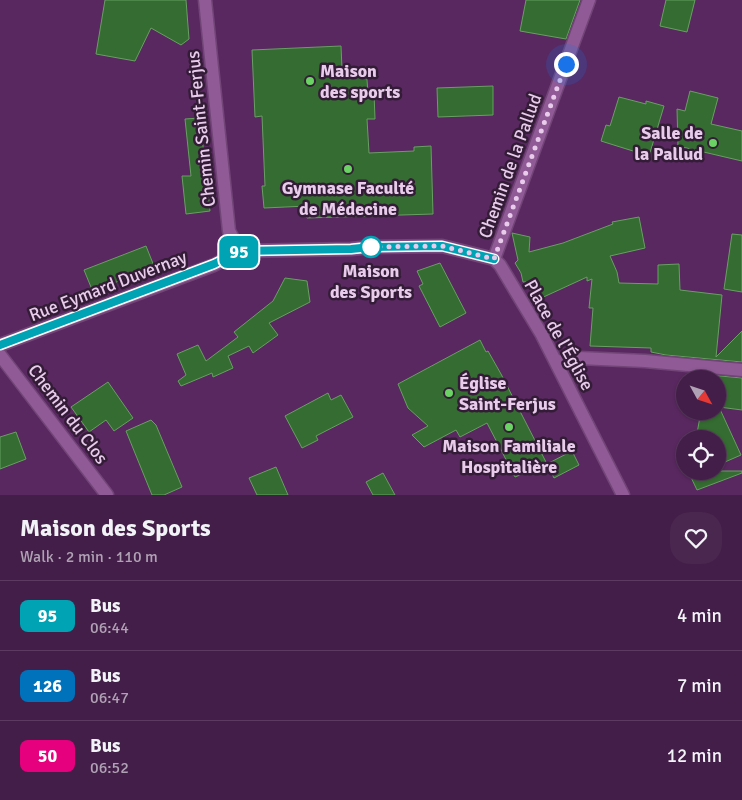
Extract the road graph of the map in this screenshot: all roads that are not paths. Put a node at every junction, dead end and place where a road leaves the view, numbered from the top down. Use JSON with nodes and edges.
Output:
{"nodes":[{"id":1,"x":205,"y":0,"type":"edge"},
{"id":2,"x":589,"y":0,"type":"edge"},
{"id":3,"x":240,"y":251,"type":"junction"},
{"id":4,"x":494,"y":259,"type":"junction"},
{"id":5,"x":0,"y":345,"type":"edge"},
{"id":6,"x":0,"y":355,"type":"edge"},
{"id":7,"x":556,"y":362,"type":"junction"},
{"id":8,"x":742,"y":370,"type":"edge"},
{"id":9,"x":107,"y":495,"type":"edge"},
{"id":10,"x":623,"y":495,"type":"edge"}],
"edges":[{"from":1,"to":3,"type":"street","name":"Chemin Saint-Ferjus"},
{"from":2,"to":4,"type":"street","name":"Chemin de la Pallud"},
{"from":3,"to":4,"type":"street","name":"Rue Eymard Duvernay"},
{"from":3,"to":5,"type":"street","name":"Rue Eymard Duvernay"},
{"from":4,"to":7,"type":"street","name":"Place de l'Église"},
{"from":6,"to":9,"type":"street","name":"Chemin du Clos"},
{"from":7,"to":8,"type":"street"},
{"from":7,"to":10,"type":"street","name":"Place de l'Église"}]}
